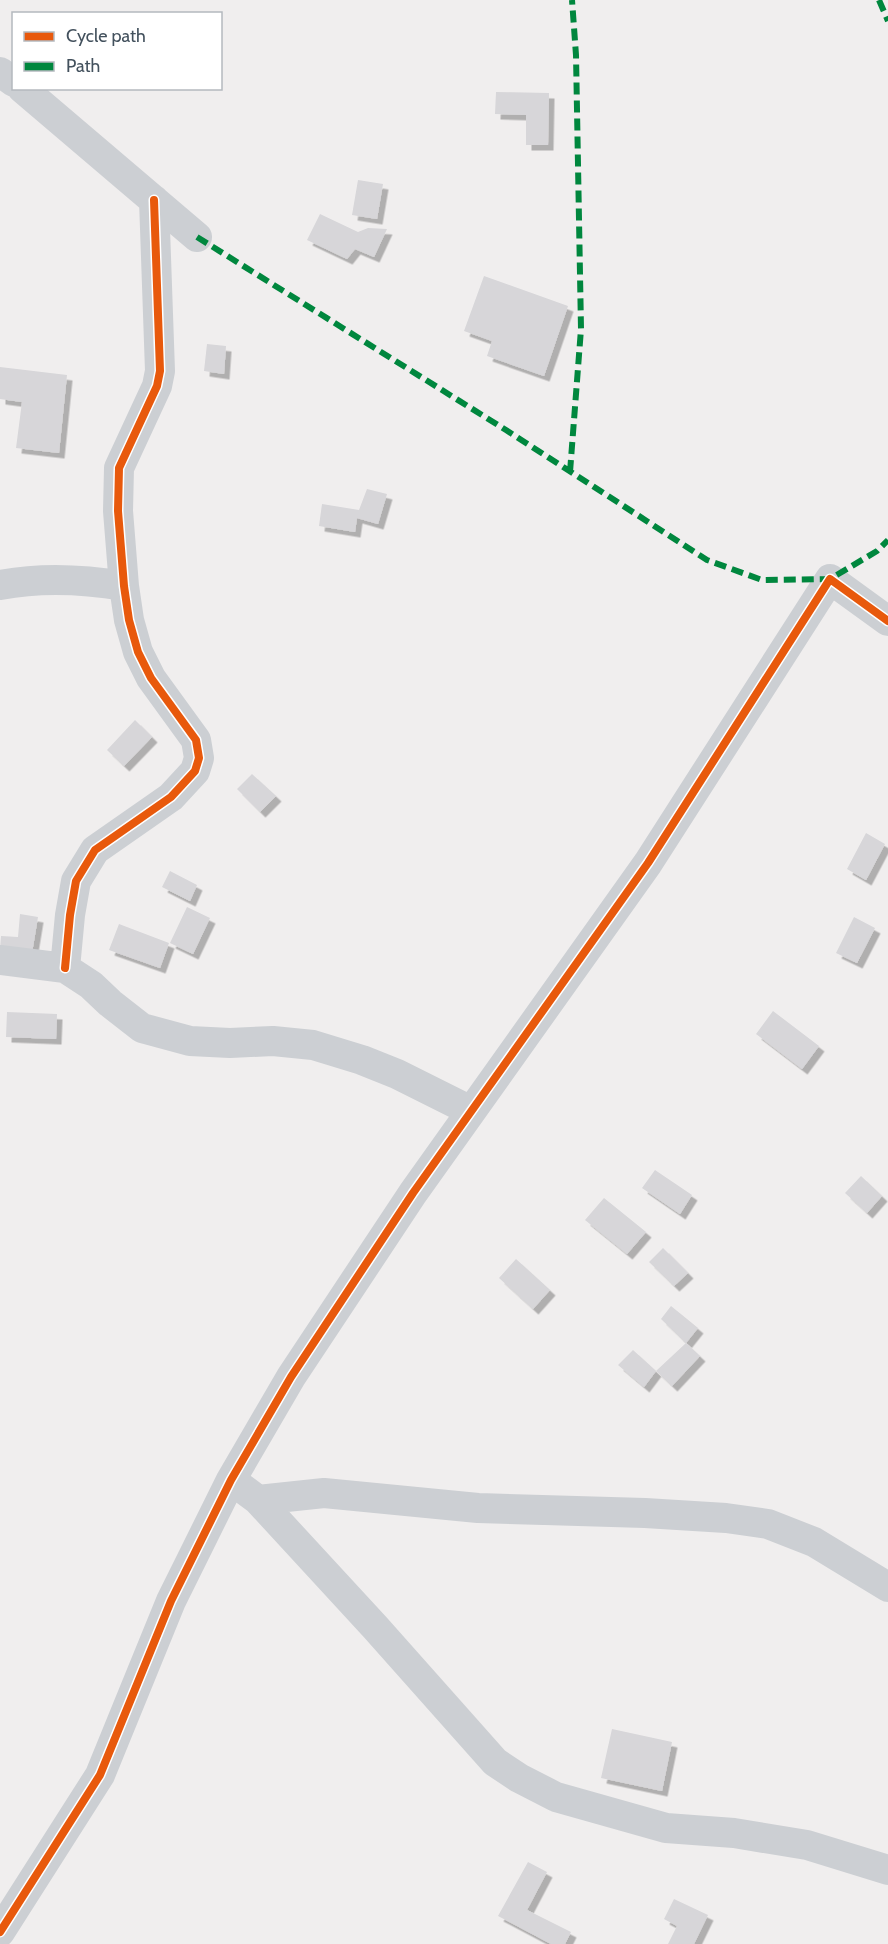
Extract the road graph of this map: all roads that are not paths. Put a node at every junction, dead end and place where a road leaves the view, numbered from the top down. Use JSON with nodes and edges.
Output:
{"nodes":[{"id":1,"x":24,"y":90,"type":"edge"},
{"id":2,"x":154,"y":200,"type":"junction"},
{"id":3,"x":197,"y":237,"type":"dead end"},
{"id":4,"x":0,"y":585,"type":"edge"},
{"id":5,"x":124,"y":586,"type":"junction"},
{"id":6,"x":888,"y":621,"type":"edge"},
{"id":7,"x":0,"y":960,"type":"edge"},
{"id":8,"x":64,"y":968,"type":"junction"},
{"id":9,"x":471,"y":1112,"type":"junction"},
{"id":10,"x":231,"y":1480,"type":"junction"},
{"id":11,"x":258,"y":1500,"type":"junction"},
{"id":12,"x":888,"y":1587,"type":"edge"},
{"id":13,"x":888,"y":1870,"type":"edge"},
{"id":14,"x":0,"y":1932,"type":"edge"}],
"edges":[{"from":1,"to":2,"type":"street"},
{"from":2,"to":3,"type":"street"},
{"from":2,"to":5,"type":"street"},
{"from":4,"to":5,"type":"street"},
{"from":5,"to":8,"type":"street"},
{"from":6,"to":9,"type":"street"},
{"from":7,"to":8,"type":"street"},
{"from":8,"to":9,"type":"street"},
{"from":9,"to":10,"type":"street"},
{"from":10,"to":11,"type":"street"},
{"from":10,"to":14,"type":"street"},
{"from":11,"to":12,"type":"street"},
{"from":11,"to":13,"type":"street"}]}
